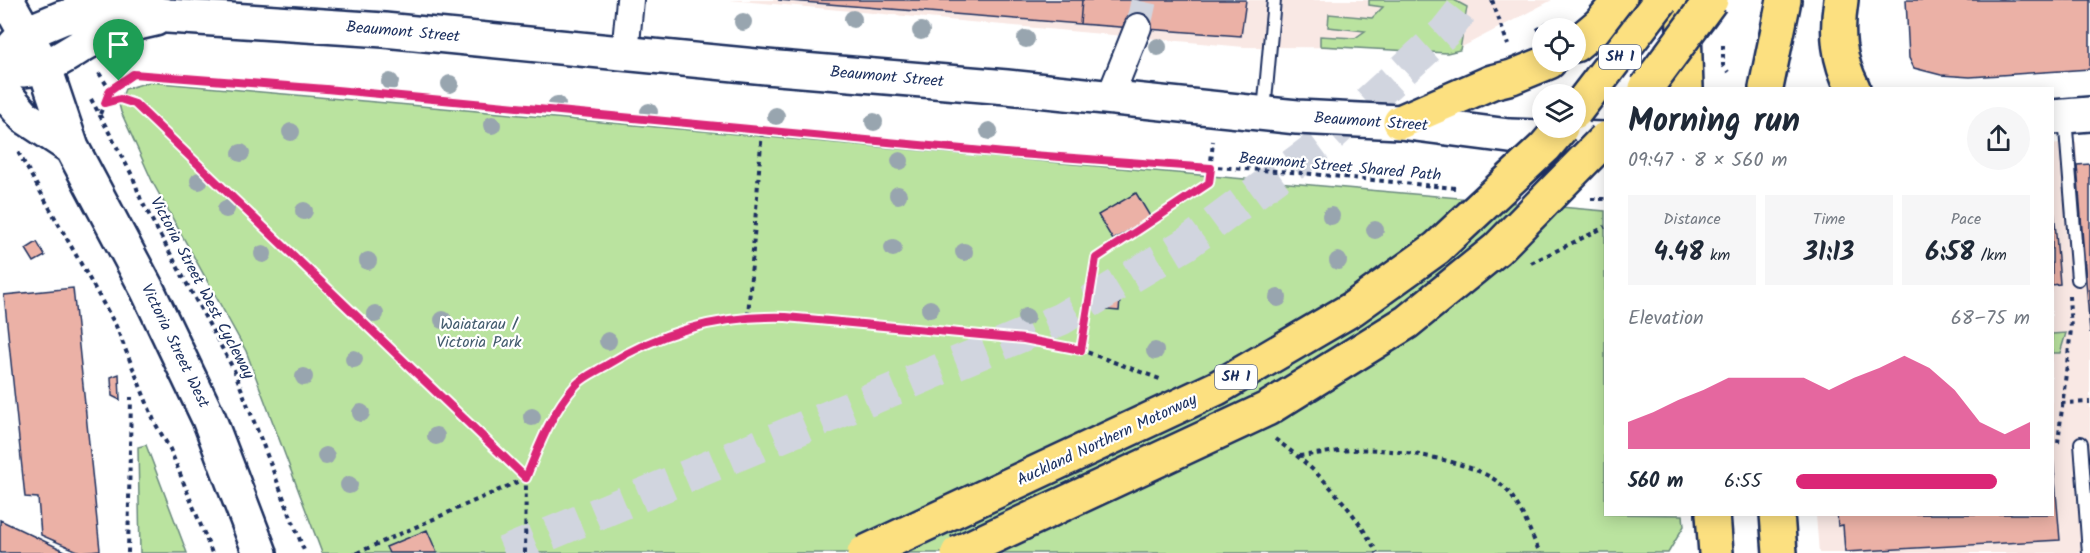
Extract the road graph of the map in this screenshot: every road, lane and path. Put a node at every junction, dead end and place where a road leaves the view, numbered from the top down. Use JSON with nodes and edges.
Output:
{"nodes":[{"id":1,"x":7,"y":0,"type":"edge"},
{"id":2,"x":630,"y":0,"type":"edge"},
{"id":3,"x":1274,"y":0,"type":"edge"},
{"id":4,"x":1492,"y":0,"type":"edge"},
{"id":5,"x":1620,"y":0,"type":"edge"},
{"id":6,"x":1661,"y":0,"type":"edge"},
{"id":7,"x":1683,"y":0,"type":"edge"},
{"id":8,"x":1711,"y":0,"type":"edge"},
{"id":9,"x":1785,"y":0,"type":"edge"},
{"id":10,"x":1841,"y":0,"type":"edge"},
{"id":11,"x":168,"y":16,"type":"junction"},
{"id":12,"x":1138,"y":27,"type":"tunnel mouth"},
{"id":13,"x":1532,"y":32,"type":"edge"},
{"id":14,"x":26,"y":33,"type":"junction"},
{"id":15,"x":1527,"y":35,"type":"dead end"},
{"id":16,"x":1586,"y":36,"type":"edge"},
{"id":17,"x":1518,"y":40,"type":"dead end"},
{"id":18,"x":1508,"y":45,"type":"junction"},
{"id":19,"x":1723,"y":45,"type":"dead end"},
{"id":20,"x":1497,"y":49,"type":"dead end"},
{"id":21,"x":625,"y":54,"type":"junction"},
{"id":22,"x":0,"y":60,"type":"edge"},
{"id":23,"x":45,"y":68,"type":"junction"},
{"id":24,"x":1532,"y":69,"type":"edge"},
{"id":25,"x":0,"y":72,"type":"edge"},
{"id":26,"x":1728,"y":72,"type":"dead end"},
{"id":27,"x":99,"y":73,"type":"dead end"},
{"id":28,"x":1647,"y":87,"type":"edge"},
{"id":29,"x":1686,"y":87,"type":"edge"},
{"id":30,"x":1766,"y":87,"type":"edge"},
{"id":31,"x":1853,"y":87,"type":"edge"},
{"id":32,"x":0,"y":88,"type":"edge"},
{"id":33,"x":110,"y":90,"type":"junction"},
{"id":34,"x":1110,"y":97,"type":"junction"},
{"id":35,"x":1586,"y":97,"type":"edge"},
{"id":36,"x":105,"y":103,"type":"junction"},
{"id":37,"x":95,"y":104,"type":"dead end"},
{"id":38,"x":1215,"y":109,"type":"junction"},
{"id":39,"x":100,"y":114,"type":"junction"},
{"id":40,"x":1264,"y":114,"type":"junction"},
{"id":41,"x":2069,"y":116,"type":"edge"},
{"id":42,"x":1400,"y":122,"type":"junction"},
{"id":43,"x":762,"y":130,"type":"junction"},
{"id":44,"x":1553,"y":138,"type":"edge"},
{"id":45,"x":1604,"y":139,"type":"edge"},
{"id":46,"x":1604,"y":140,"type":"edge"},
{"id":47,"x":72,"y":148,"type":"junction"},
{"id":48,"x":17,"y":150,"type":"dead end"},
{"id":49,"x":1211,"y":168,"type":"junction"},
{"id":50,"x":1463,"y":189,"type":"dead end"},
{"id":51,"x":1588,"y":199,"type":"dead end"},
{"id":52,"x":1604,"y":199,"type":"edge"},
{"id":53,"x":2078,"y":279,"type":"dead end"},
{"id":54,"x":2067,"y":290,"type":"dead end"},
{"id":55,"x":748,"y":316,"type":"junction"},
{"id":56,"x":1081,"y":350,"type":"junction"},
{"id":57,"x":1161,"y":380,"type":"dead end"},
{"id":58,"x":131,"y":397,"type":"dead end"},
{"id":59,"x":2090,"y":402,"type":"edge"},
{"id":60,"x":2061,"y":403,"type":"junction"},
{"id":61,"x":1269,"y":434,"type":"dead end"},
{"id":62,"x":2081,"y":443,"type":"dead end"},
{"id":63,"x":2058,"y":444,"type":"dead end"},
{"id":64,"x":1299,"y":456,"type":"junction"},
{"id":65,"x":526,"y":478,"type":"junction"},
{"id":66,"x":1713,"y":516,"type":"edge"},
{"id":67,"x":1777,"y":516,"type":"edge"},
{"id":68,"x":408,"y":530,"type":"junction"},
{"id":69,"x":411,"y":537,"type":"dead end"},
{"id":70,"x":128,"y":553,"type":"edge"},
{"id":71,"x":212,"y":553,"type":"edge"},
{"id":72,"x":260,"y":553,"type":"edge"},
{"id":73,"x":305,"y":553,"type":"edge"},
{"id":74,"x":357,"y":553,"type":"edge"},
{"id":75,"x":525,"y":553,"type":"edge"},
{"id":76,"x":864,"y":553,"type":"edge"},
{"id":77,"x":958,"y":553,"type":"edge"},
{"id":78,"x":1377,"y":553,"type":"edge"},
{"id":79,"x":1540,"y":553,"type":"edge"},
{"id":80,"x":1716,"y":553,"type":"edge"},
{"id":81,"x":1780,"y":553,"type":"edge"},
{"id":82,"x":2090,"y":553,"type":"edge"}],
"edges":[{"from":1,"to":14,"type":"main road","name":"Victoria Street West"},
{"from":2,"to":21,"type":"street"},
{"from":3,"to":40,"type":"lane"},
{"from":4,"to":18,"type":"path"},
{"from":5,"to":16,"type":"main road"},
{"from":6,"to":35,"type":"main road","number":"SH 1","bridge":true},
{"from":7,"to":29,"type":"main road"},
{"from":8,"to":28,"type":"main road","bridge":true},
{"from":9,"to":30,"type":"main road"},
{"from":10,"to":31,"type":"main road"},
{"from":11,"to":14,"type":"main road","name":"Beaumont Street"},
{"from":11,"to":21,"type":"main road","name":"Beaumont Street"},
{"from":11,"to":23,"type":"main road","name":"Beaumont Street"},
{"from":12,"to":34,"type":"street"},
{"from":13,"to":15,"type":"path"},
{"from":14,"to":22,"type":"main road","name":"Beaumont Street"},
{"from":14,"to":23,"type":"main road","name":"Victoria Street West"},
{"from":17,"to":18,"type":"path"},
{"from":18,"to":20,"type":"path"},
{"from":19,"to":26,"type":"path"},
{"from":21,"to":34,"type":"main road","name":"Beaumont Street"},
{"from":23,"to":25,"type":"main road","name":"Beaumont Street"},
{"from":23,"to":47,"type":"main road","name":"Victoria Street West"},
{"from":24,"to":42,"type":"main road"},
{"from":27,"to":33,"type":"path"},
{"from":32,"to":47,"type":"main road","name":"Victoria Street West"},
{"from":33,"to":36,"type":"path"},
{"from":33,"to":43,"type":"path","name":"Beaumont Street Shared Path"},
{"from":34,"to":38,"type":"main road","name":"Beaumont Street"},
{"from":36,"to":39,"type":"path"},
{"from":36,"to":65,"type":"path"},
{"from":37,"to":39,"type":"path","name":"Victoria Street West Cycleway"},
{"from":38,"to":40,"type":"main road","name":"Beaumont Street"},
{"from":38,"to":49,"type":"path"},
{"from":39,"to":73,"type":"path","name":"Victoria Street West Cycleway"},
{"from":40,"to":42,"type":"main road","name":"Beaumont Street"},
{"from":41,"to":53,"type":"lane"},
{"from":42,"to":45,"type":"main road","name":"Beaumont Street"},
{"from":43,"to":49,"type":"path","name":"Beaumont Street Shared Path"},
{"from":43,"to":55,"type":"path"},
{"from":44,"to":76,"type":"main road","name":"Auckland Northern Motorway","number":"SH 1","bridge":true},
{"from":46,"to":77,"type":"main road","bridge":true},
{"from":47,"to":72,"type":"main road","name":"Victoria Street West"},
{"from":48,"to":71,"type":"path"},
{"from":49,"to":50,"type":"path","name":"Beaumont Street Shared Path"},
{"from":49,"to":56,"type":"path"},
{"from":51,"to":52,"type":"path"},
{"from":54,"to":60,"type":"path"},
{"from":55,"to":56,"type":"path"},
{"from":55,"to":65,"type":"path"},
{"from":56,"to":57,"type":"path"},
{"from":58,"to":70,"type":"path"},
{"from":59,"to":60,"type":"path"},
{"from":60,"to":63,"type":"path"},
{"from":61,"to":64,"type":"path"},
{"from":62,"to":82,"type":"lane"},
{"from":64,"to":78,"type":"path"},
{"from":64,"to":79,"type":"path"},
{"from":65,"to":68,"type":"path"},
{"from":65,"to":75,"type":"path"},
{"from":66,"to":80,"type":"main road"},
{"from":67,"to":81,"type":"main road"},
{"from":68,"to":69,"type":"path"},
{"from":68,"to":74,"type":"path"}]}
